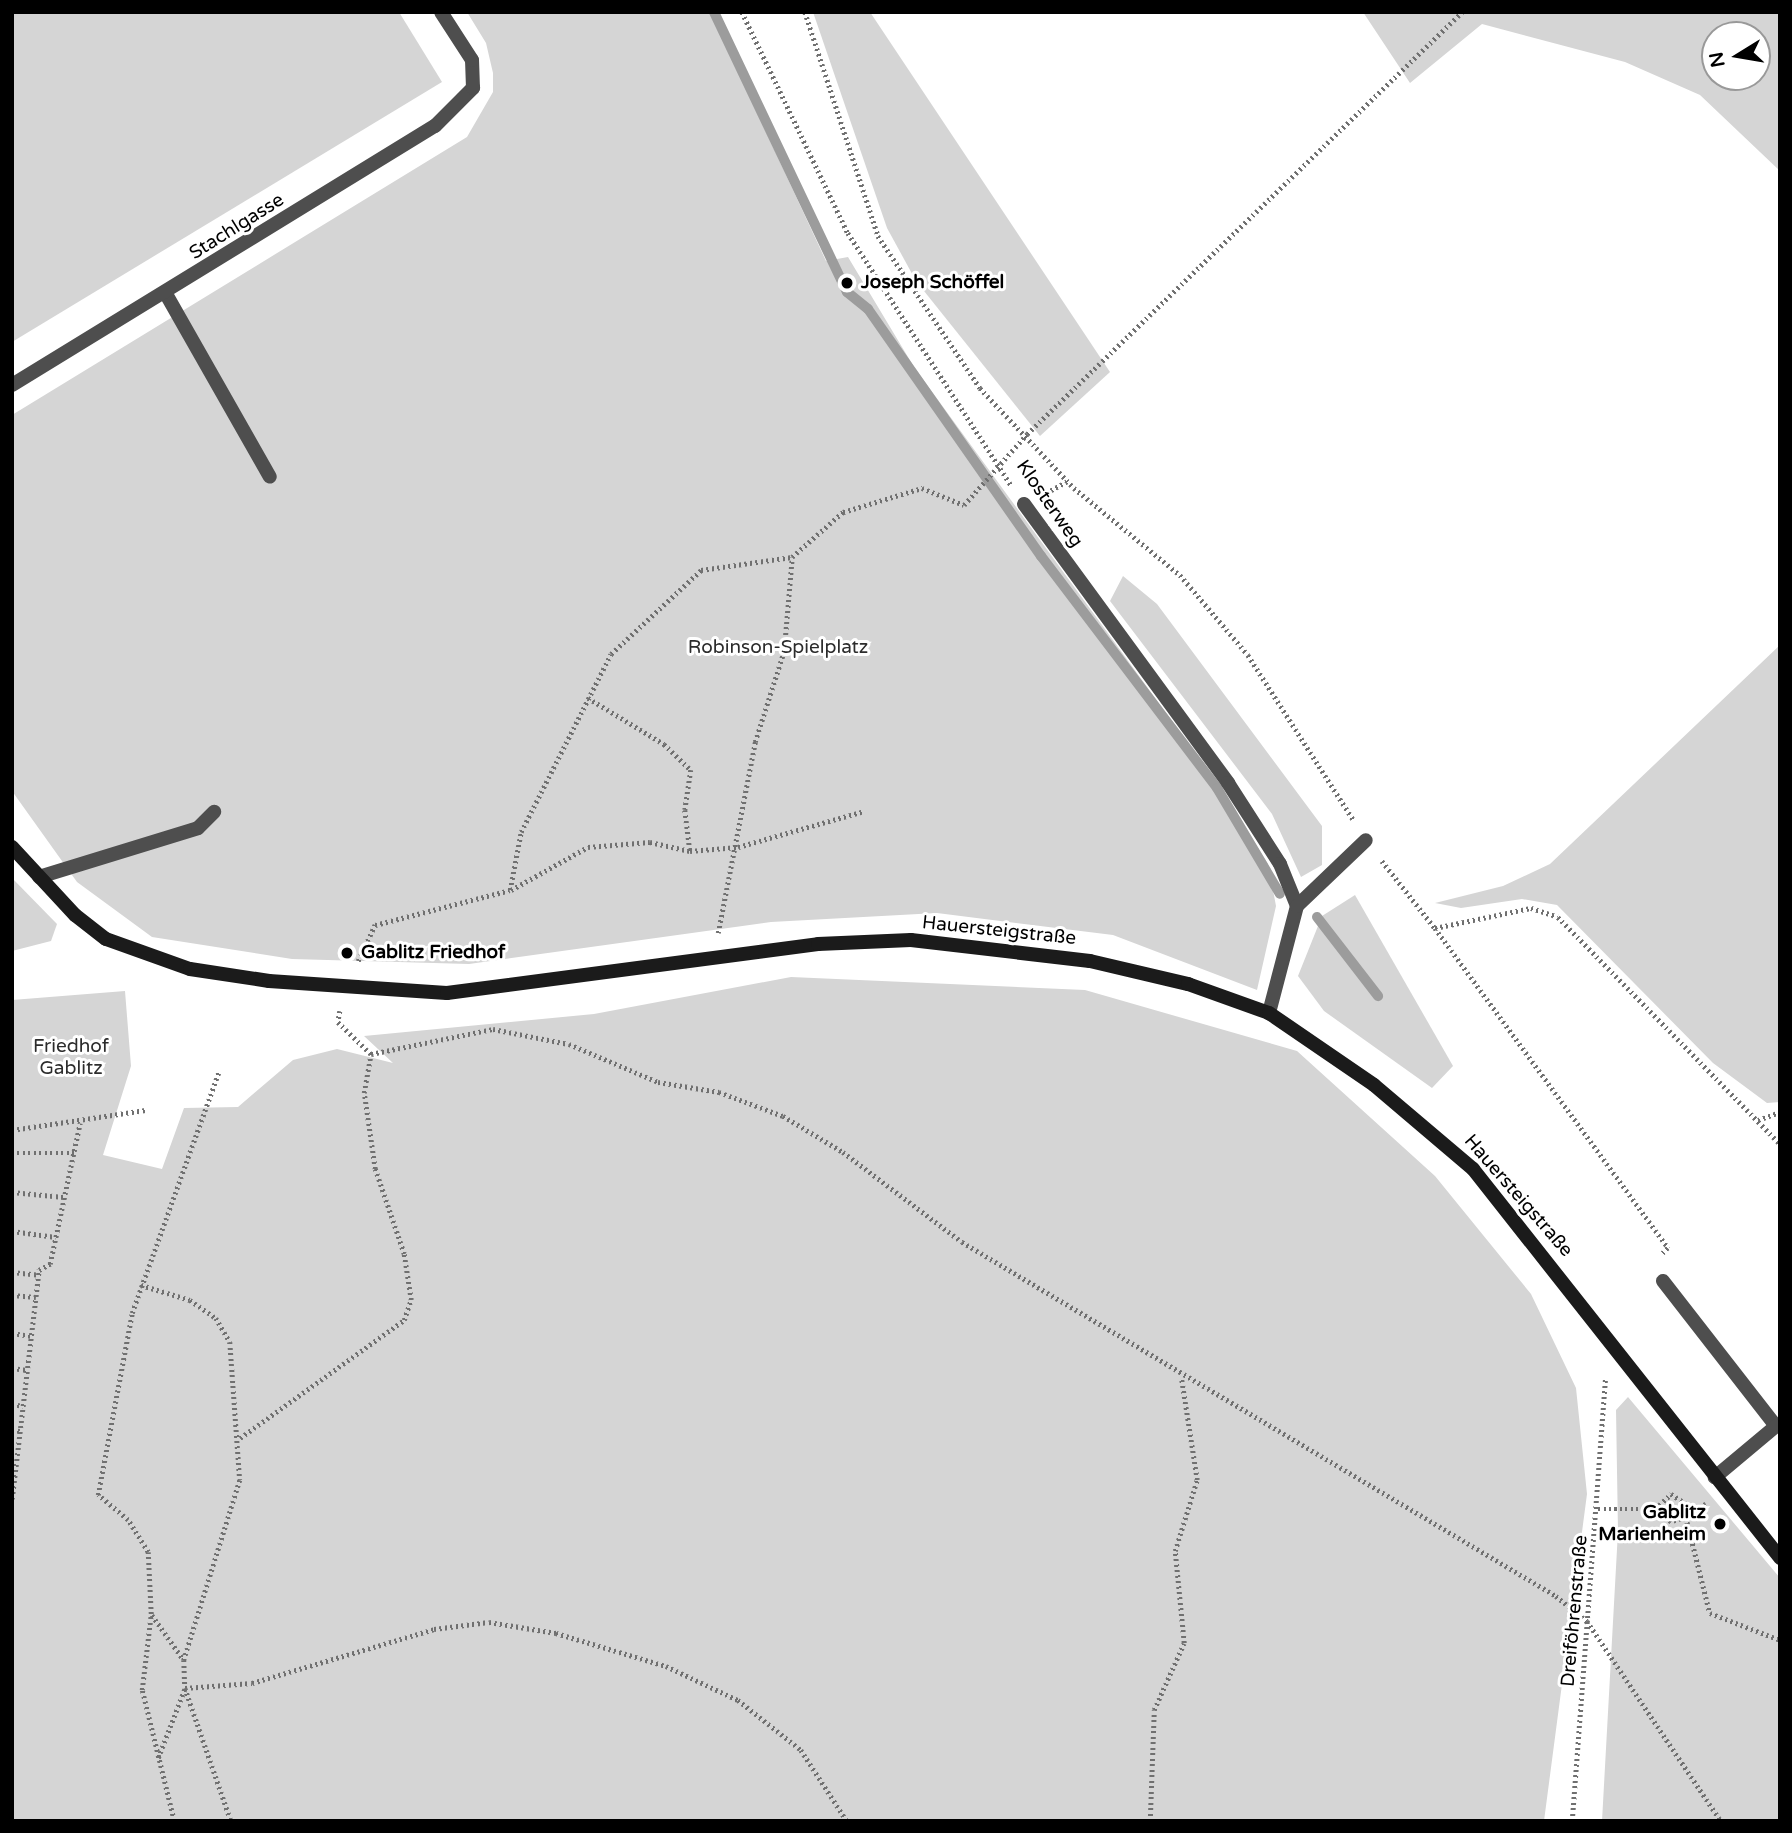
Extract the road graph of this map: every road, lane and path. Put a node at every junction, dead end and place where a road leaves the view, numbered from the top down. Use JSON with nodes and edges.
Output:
{"nodes":[{"id":1,"x":441,"y":12,"type":"edge"},
{"id":2,"x":742,"y":12,"type":"edge"},
{"id":3,"x":805,"y":12,"type":"edge"},
{"id":4,"x":1462,"y":12,"type":"edge"},
{"id":5,"x":166,"y":294,"type":"junction"},
{"id":6,"x":12,"y":385,"type":"edge"},
{"id":7,"x":1027,"y":435,"type":"junction"},
{"id":8,"x":999,"y":466,"type":"junction"},
{"id":9,"x":270,"y":477,"type":"dead end"},
{"id":10,"x":1024,"y":503,"type":"joint"},
{"id":11,"x":792,"y":557,"type":"junction"},
{"id":12,"x":588,"y":698,"type":"junction"},
{"id":13,"x":864,"y":811,"type":"dead end"},
{"id":14,"x":214,"y":813,"type":"dead end"},
{"id":15,"x":1366,"y":840,"type":"junction"},
{"id":16,"x":12,"y":846,"type":"edge"},
{"id":17,"x":738,"y":847,"type":"junction"},
{"id":18,"x":690,"y":851,"type":"junction"},
{"id":19,"x":39,"y":877,"type":"junction"},
{"id":20,"x":510,"y":890,"type":"junction"},
{"id":21,"x":1297,"y":906,"type":"junction"},
{"id":22,"x":1435,"y":928,"type":"junction"},
{"id":23,"x":712,"y":957,"type":"junction"},
{"id":24,"x":345,"y":989,"type":"junction"},
{"id":25,"x":1269,"y":1013,"type":"junction"},
{"id":26,"x":371,"y":1054,"type":"junction"},
{"id":27,"x":219,"y":1072,"type":"dead end"},
{"id":28,"x":146,"y":1110,"type":"dead end"},
{"id":29,"x":1780,"y":1112,"type":"edge"},
{"id":30,"x":1758,"y":1120,"type":"junction"},
{"id":31,"x":80,"y":1123,"type":"junction"},
{"id":32,"x":12,"y":1130,"type":"edge"},
{"id":33,"x":1780,"y":1143,"type":"edge"},
{"id":34,"x":12,"y":1153,"type":"edge"},
{"id":35,"x":74,"y":1153,"type":"junction"},
{"id":36,"x":12,"y":1192,"type":"edge"},
{"id":37,"x":64,"y":1197,"type":"junction"},
{"id":38,"x":12,"y":1231,"type":"edge"},
{"id":39,"x":56,"y":1237,"type":"junction"},
{"id":40,"x":12,"y":1272,"type":"edge"},
{"id":41,"x":39,"y":1275,"type":"junction"},
{"id":42,"x":1663,"y":1281,"type":"joint"},
{"id":43,"x":141,"y":1285,"type":"junction"},
{"id":44,"x":12,"y":1295,"type":"edge"},
{"id":45,"x":36,"y":1297,"type":"junction"},
{"id":46,"x":12,"y":1333,"type":"edge"},
{"id":47,"x":32,"y":1336,"type":"junction"},
{"id":48,"x":12,"y":1368,"type":"edge"},
{"id":49,"x":27,"y":1370,"type":"junction"},
{"id":50,"x":1604,"y":1372,"type":"dead end"},
{"id":51,"x":1181,"y":1377,"type":"junction"},
{"id":52,"x":12,"y":1404,"type":"edge"},
{"id":53,"x":23,"y":1406,"type":"junction"},
{"id":54,"x":12,"y":1430,"type":"edge"},
{"id":55,"x":20,"y":1431,"type":"junction"},
{"id":56,"x":240,"y":1438,"type":"junction"},
{"id":57,"x":14,"y":1466,"type":"edge"},
{"id":58,"x":1715,"y":1478,"type":"junction"},
{"id":59,"x":12,"y":1499,"type":"edge"},
{"id":60,"x":1598,"y":1509,"type":"junction"},
{"id":61,"x":1655,"y":1509,"type":"junction"},
{"id":62,"x":1686,"y":1517,"type":"junction"},
{"id":63,"x":1780,"y":1558,"type":"edge"},
{"id":64,"x":152,"y":1614,"type":"junction"},
{"id":65,"x":1587,"y":1621,"type":"junction"},
{"id":66,"x":1780,"y":1640,"type":"edge"},
{"id":67,"x":184,"y":1660,"type":"junction"},
{"id":68,"x":185,"y":1688,"type":"junction"},
{"id":69,"x":158,"y":1758,"type":"junction"},
{"id":70,"x":174,"y":1821,"type":"edge"},
{"id":71,"x":231,"y":1821,"type":"edge"},
{"id":72,"x":847,"y":1821,"type":"edge"},
{"id":73,"x":1150,"y":1821,"type":"edge"},
{"id":74,"x":1572,"y":1821,"type":"edge"},
{"id":75,"x":1721,"y":1821,"type":"edge"}],
"edges":[{"from":1,"to":5,"type":"street","name":"Stachlgasse"},
{"from":2,"to":8,"type":"path","name":"Klosterweg"},
{"from":3,"to":7,"type":"path"},
{"from":4,"to":7,"type":"path"},
{"from":5,"to":6,"type":"street","name":"Stachlgasse"},
{"from":5,"to":9,"type":"street"},
{"from":7,"to":8,"type":"path"},
{"from":7,"to":15,"type":"path"},
{"from":8,"to":10,"type":"path","name":"Klosterweg"},
{"from":8,"to":11,"type":"path"},
{"from":10,"to":21,"type":"street","name":"Klosterweg"},
{"from":11,"to":12,"type":"path"},
{"from":11,"to":17,"type":"path"},
{"from":12,"to":18,"type":"path"},
{"from":12,"to":20,"type":"path"},
{"from":13,"to":17,"type":"path"},
{"from":14,"to":19,"type":"street"},
{"from":15,"to":21,"type":"street"},
{"from":15,"to":22,"type":"path"},
{"from":16,"to":19,"type":"street","name":"Hauersteigstraße"},
{"from":17,"to":18,"type":"path"},
{"from":17,"to":23,"type":"path"},
{"from":18,"to":20,"type":"path"},
{"from":19,"to":24,"type":"street","name":"Hauersteigstraße"},
{"from":20,"to":24,"type":"path"},
{"from":21,"to":25,"type":"street"},
{"from":22,"to":30,"type":"path"},
{"from":22,"to":42,"type":"path"},
{"from":23,"to":24,"type":"street","name":"Hauersteigstraße"},
{"from":23,"to":25,"type":"street","name":"Hauersteigstraße"},
{"from":24,"to":26,"type":"path"},
{"from":25,"to":58,"type":"street","name":"Hauersteigstraße"},
{"from":26,"to":51,"type":"path"},
{"from":26,"to":56,"type":"path"},
{"from":27,"to":43,"type":"path"},
{"from":28,"to":31,"type":"path"},
{"from":29,"to":30,"type":"path"},
{"from":30,"to":33,"type":"path"},
{"from":31,"to":32,"type":"path"},
{"from":31,"to":35,"type":"path"},
{"from":34,"to":35,"type":"path"},
{"from":35,"to":37,"type":"path"},
{"from":36,"to":37,"type":"path"},
{"from":37,"to":39,"type":"path"},
{"from":38,"to":39,"type":"path"},
{"from":39,"to":41,"type":"path"},
{"from":40,"to":41,"type":"path"},
{"from":41,"to":45,"type":"path"},
{"from":42,"to":58,"type":"street"},
{"from":43,"to":56,"type":"path"},
{"from":43,"to":64,"type":"path"},
{"from":44,"to":45,"type":"path"},
{"from":45,"to":47,"type":"path"},
{"from":46,"to":47,"type":"path"},
{"from":47,"to":49,"type":"path"},
{"from":48,"to":49,"type":"path"},
{"from":49,"to":53,"type":"path"},
{"from":50,"to":60,"type":"path","name":"Dreiföhrenstraße"},
{"from":51,"to":65,"type":"path"},
{"from":51,"to":73,"type":"path"},
{"from":52,"to":53,"type":"path"},
{"from":53,"to":55,"type":"path"},
{"from":54,"to":55,"type":"path"},
{"from":55,"to":57,"type":"path"},
{"from":56,"to":67,"type":"path"},
{"from":57,"to":59,"type":"path"},
{"from":58,"to":63,"type":"street","name":"Hauersteigstraße"},
{"from":60,"to":61,"type":"path"},
{"from":60,"to":65,"type":"path","name":"Dreiföhrenstraße"},
{"from":61,"to":62,"type":"path"},
{"from":61,"to":62,"type":"path"},
{"from":62,"to":66,"type":"path"},
{"from":64,"to":67,"type":"path"},
{"from":64,"to":69,"type":"path"},
{"from":65,"to":74,"type":"path","name":"Dreiföhrenstraße"},
{"from":65,"to":75,"type":"path"},
{"from":67,"to":68,"type":"path"},
{"from":68,"to":69,"type":"path"},
{"from":68,"to":71,"type":"path"},
{"from":68,"to":72,"type":"path"},
{"from":69,"to":70,"type":"path"}]}
